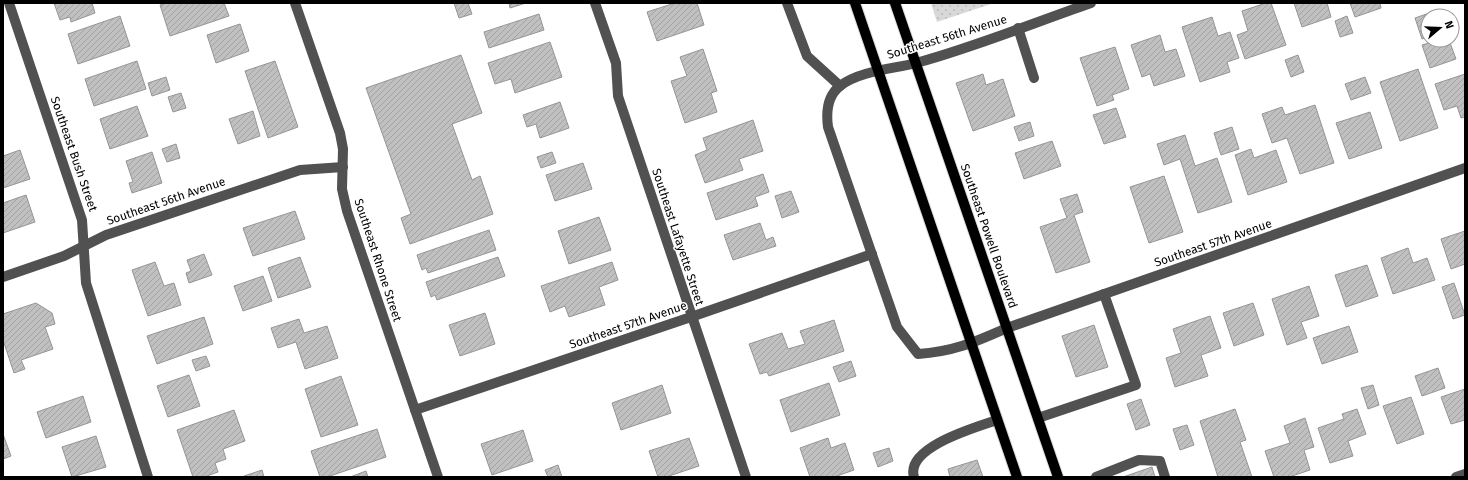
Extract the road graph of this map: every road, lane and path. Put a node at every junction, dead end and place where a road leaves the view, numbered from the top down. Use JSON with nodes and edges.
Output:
{"nodes":[{"id":1,"x":9,"y":3,"type":"edge"},
{"id":2,"x":295,"y":3,"type":"edge"},
{"id":3,"x":595,"y":3,"type":"edge"},
{"id":4,"x":787,"y":3,"type":"edge"},
{"id":5,"x":855,"y":3,"type":"edge"},
{"id":6,"x":895,"y":3,"type":"edge"},
{"id":7,"x":1091,"y":3,"type":"edge"},
{"id":8,"x":1018,"y":28,"type":"junction"},
{"id":9,"x":915,"y":63,"type":"junction"},
{"id":10,"x":878,"y":71,"type":"junction"},
{"id":11,"x":1034,"y":78,"type":"dead end"},
{"id":12,"x":840,"y":86,"type":"junction"},
{"id":13,"x":343,"y":167,"type":"junction"},
{"id":14,"x":1465,"y":168,"type":"edge"},
{"id":15,"x":84,"y":246,"type":"junction"},
{"id":16,"x":872,"y":254,"type":"junction"},
{"id":17,"x":3,"y":277,"type":"edge"},
{"id":18,"x":1104,"y":294,"type":"junction"},
{"id":19,"x":691,"y":317,"type":"junction"},
{"id":20,"x":1007,"y":328,"type":"junction"},
{"id":21,"x":971,"y":344,"type":"junction"},
{"id":22,"x":415,"y":410,"type":"junction"},
{"id":23,"x":1038,"y":418,"type":"junction"},
{"id":24,"x":997,"y":420,"type":"junction"},
{"id":25,"x":1465,"y":474,"type":"edge"},
{"id":26,"x":148,"y":477,"type":"edge"},
{"id":27,"x":438,"y":477,"type":"edge"},
{"id":28,"x":746,"y":477,"type":"edge"},
{"id":29,"x":914,"y":477,"type":"edge"},
{"id":30,"x":1017,"y":477,"type":"edge"},
{"id":31,"x":1058,"y":477,"type":"edge"},
{"id":32,"x":1096,"y":477,"type":"edge"},
{"id":33,"x":1165,"y":477,"type":"edge"},
{"id":34,"x":1456,"y":477,"type":"edge"}],
"edges":[{"from":1,"to":15,"type":"street","name":"Southeast Bush Street"},
{"from":2,"to":13,"type":"street","name":"Southeast Rhone Street"},
{"from":3,"to":19,"type":"street","name":"Southeast Lafayette Street"},
{"from":4,"to":12,"type":"street"},
{"from":5,"to":10,"type":"main road"},
{"from":6,"to":9,"type":"main road","name":"Southeast Powell Boulevard"},
{"from":7,"to":8,"type":"street","name":"Southeast 56th Avenue"},
{"from":8,"to":9,"type":"street","name":"Southeast 56th Avenue"},
{"from":8,"to":11,"type":"street"},
{"from":9,"to":10,"type":"street","name":"Southeast 56th Avenue"},
{"from":9,"to":20,"type":"main road","name":"Southeast Powell Boulevard"},
{"from":10,"to":12,"type":"street","name":"Southeast 56th Avenue"},
{"from":10,"to":21,"type":"main road"},
{"from":12,"to":16,"type":"street"},
{"from":13,"to":15,"type":"street","name":"Southeast 56th Avenue"},
{"from":13,"to":22,"type":"street","name":"Southeast Rhone Street"},
{"from":14,"to":18,"type":"street","name":"Southeast 57th Avenue"},
{"from":15,"to":17,"type":"street","name":"Southeast 56th Avenue"},
{"from":15,"to":26,"type":"street","name":"Southeast Bush Street"},
{"from":16,"to":19,"type":"street","name":"Southeast 57th Avenue"},
{"from":16,"to":21,"type":"street","name":"Southeast 57th Avenue"},
{"from":18,"to":20,"type":"street","name":"Southeast 57th Avenue"},
{"from":18,"to":23,"type":"street"},
{"from":19,"to":22,"type":"street","name":"Southeast 57th Avenue"},
{"from":19,"to":28,"type":"street","name":"Southeast Lafayette Street"},
{"from":20,"to":21,"type":"street","name":"Southeast 57th Avenue"},
{"from":20,"to":23,"type":"main road","name":"Southeast Powell Boulevard"},
{"from":21,"to":24,"type":"main road"},
{"from":22,"to":27,"type":"street","name":"Southeast Rhone Street"},
{"from":23,"to":31,"type":"main road","name":"Southeast Powell Boulevard"},
{"from":24,"to":29,"type":"street"},
{"from":24,"to":30,"type":"main road"},
{"from":25,"to":34,"type":"street"},
{"from":32,"to":33,"type":"street"}]}
